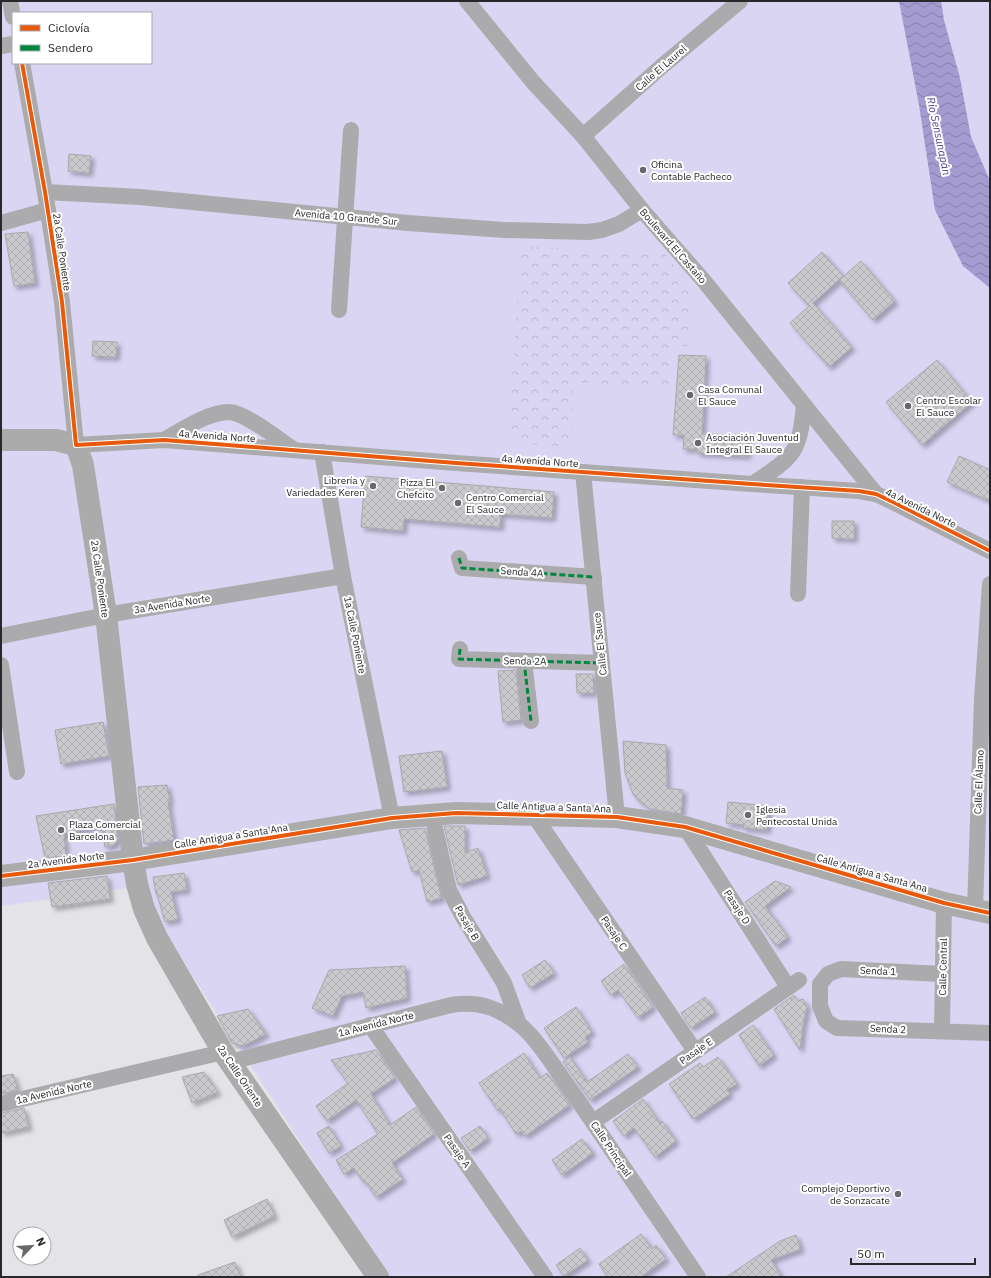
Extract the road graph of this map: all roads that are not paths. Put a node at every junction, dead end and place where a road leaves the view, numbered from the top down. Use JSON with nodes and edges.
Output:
{"nodes":[{"id":1,"x":10,"y":1,"type":"edge"},
{"id":2,"x":467,"y":1,"type":"edge"},
{"id":3,"x":740,"y":1,"type":"edge"},
{"id":4,"x":12,"y":12,"type":"edge"},
{"id":5,"x":12,"y":44,"type":"edge"},
{"id":6,"x":1,"y":46,"type":"edge"},
{"id":7,"x":22,"y":64,"type":"edge"},
{"id":8,"x":352,"y":130,"type":"dead end"},
{"id":9,"x":583,"y":136,"type":"junction"},
{"id":10,"x":45,"y":192,"type":"junction"},
{"id":11,"x":48,"y":210,"type":"junction"},
{"id":12,"x":642,"y":210,"type":"junction"},
{"id":13,"x":345,"y":217,"type":"junction"},
{"id":14,"x":1,"y":223,"type":"edge"},
{"id":15,"x":339,"y":310,"type":"dead end"},
{"id":16,"x":804,"y":406,"type":"junction"},
{"id":17,"x":1,"y":440,"type":"edge"},
{"id":18,"x":164,"y":440,"type":"junction"},
{"id":19,"x":76,"y":445,"type":"junction"},
{"id":20,"x":295,"y":450,"type":"junction"},
{"id":21,"x":322,"y":452,"type":"junction"},
{"id":22,"x":583,"y":472,"type":"junction"},
{"id":23,"x":752,"y":484,"type":"junction"},
{"id":24,"x":802,"y":487,"type":"junction"},
{"id":25,"x":876,"y":494,"type":"junction"},
{"id":26,"x":990,"y":551,"type":"edge"},
{"id":27,"x":459,"y":558,"type":"dead end"},
{"id":28,"x":343,"y":576,"type":"junction"},
{"id":29,"x":594,"y":577,"type":"junction"},
{"id":30,"x":990,"y":584,"type":"edge"},
{"id":31,"x":798,"y":594,"type":"dead end"},
{"id":32,"x":106,"y":615,"type":"junction"},
{"id":33,"x":1,"y":636,"type":"edge"},
{"id":34,"x":460,"y":649,"type":"dead end"},
{"id":35,"x":524,"y":661,"type":"junction"},
{"id":36,"x":602,"y":663,"type":"junction"},
{"id":37,"x":1,"y":665,"type":"edge"},
{"id":38,"x":531,"y":721,"type":"dead end"},
{"id":39,"x":17,"y":772,"type":"dead end"},
{"id":40,"x":533,"y":814,"type":"junction"},
{"id":41,"x":432,"y":815,"type":"junction"},
{"id":42,"x":617,"y":817,"type":"junction"},
{"id":43,"x":392,"y":818,"type":"junction"},
{"id":44,"x":685,"y":827,"type":"junction"},
{"id":45,"x":133,"y":860,"type":"junction"},
{"id":46,"x":1,"y":876,"type":"edge"},
{"id":47,"x":944,"y":903,"type":"junction"},
{"id":48,"x":983,"y":911,"type":"edge"},
{"id":49,"x":943,"y":974,"type":"junction"},
{"id":50,"x":794,"y":984,"type":"joint"},
{"id":51,"x":820,"y":984,"type":"joint"},
{"id":52,"x":519,"y":1024,"type":"junction"},
{"id":53,"x":370,"y":1025,"type":"junction"},
{"id":54,"x":942,"y":1031,"type":"junction"},
{"id":55,"x":990,"y":1033,"type":"edge"},
{"id":56,"x":695,"y":1051,"type":"junction"},
{"id":57,"x":227,"y":1057,"type":"junction"},
{"id":58,"x":1,"y":1104,"type":"edge"},
{"id":59,"x":593,"y":1122,"type":"junction"},
{"id":60,"x":378,"y":1277,"type":"edge"},
{"id":61,"x":545,"y":1277,"type":"edge"},
{"id":62,"x":698,"y":1277,"type":"edge"}],
"edges":[{"from":1,"to":4,"type":"street"},
{"from":2,"to":9,"type":"street","name":"Boulevard El Castaño"},
{"from":3,"to":9,"type":"street","name":"Calle El Laurel"},
{"from":5,"to":6,"type":"street"},
{"from":7,"to":10,"type":"street","name":"2a Calle Poniente"},
{"from":8,"to":13,"type":"street"},
{"from":9,"to":12,"type":"street","name":"Boulevard El Castaño"},
{"from":10,"to":11,"type":"street","name":"2a Calle Poniente"},
{"from":10,"to":13,"type":"street","name":"Avenida 10 Grande Sur"},
{"from":11,"to":14,"type":"street"},
{"from":11,"to":19,"type":"street","name":"2a Calle Poniente"},
{"from":12,"to":13,"type":"street","name":"Avenida 10 Grande Sur"},
{"from":12,"to":16,"type":"street","name":"Boulevard El Castaño"},
{"from":13,"to":15,"type":"street"},
{"from":16,"to":23,"type":"street"},
{"from":16,"to":25,"type":"street","name":"Boulevard El Castaño"},
{"from":17,"to":19,"type":"street","name":"4a Avenida Norte"},
{"from":18,"to":19,"type":"street","name":"4a Avenida Norte"},
{"from":18,"to":20,"type":"street","name":"4a Avenida Norte"},
{"from":18,"to":20,"type":"street"},
{"from":19,"to":32,"type":"street","name":"2a Calle Poniente"},
{"from":20,"to":21,"type":"street","name":"4a Avenida Norte"},
{"from":21,"to":22,"type":"street","name":"4a Avenida Norte"},
{"from":21,"to":28,"type":"street","name":"1a Calle Poniente"},
{"from":22,"to":23,"type":"street","name":"4a Avenida Norte"},
{"from":22,"to":29,"type":"street","name":"Calle El Sauce"},
{"from":23,"to":24,"type":"street","name":"4a Avenida Norte"},
{"from":24,"to":25,"type":"street","name":"4a Avenida Norte"},
{"from":24,"to":31,"type":"street"},
{"from":25,"to":26,"type":"street","name":"4a Avenida Norte"},
{"from":27,"to":29,"type":"street","name":"Senda 4A"},
{"from":28,"to":32,"type":"street","name":"3a Avenida Norte"},
{"from":28,"to":43,"type":"street","name":"1a Calle Poniente"},
{"from":29,"to":36,"type":"street","name":"Calle El Sauce"},
{"from":30,"to":48,"type":"street","name":"Calle El Álamo"},
{"from":32,"to":33,"type":"street","name":"3a Avenida Norte"},
{"from":32,"to":45,"type":"street","name":"2a Calle Poniente"},
{"from":34,"to":35,"type":"street","name":"Senda 2A"},
{"from":35,"to":36,"type":"street","name":"Senda 2A"},
{"from":35,"to":38,"type":"street"},
{"from":36,"to":42,"type":"street","name":"Calle El Sauce"},
{"from":37,"to":39,"type":"street"},
{"from":40,"to":41,"type":"street","name":"Calle Antigua a Santa Ana"},
{"from":40,"to":42,"type":"street","name":"Calle Antigua a Santa Ana"},
{"from":40,"to":56,"type":"street","name":"Pasaje C"},
{"from":41,"to":43,"type":"street","name":"Calle Antigua a Santa Ana"},
{"from":41,"to":52,"type":"street","name":"Pasaje B"},
{"from":42,"to":44,"type":"street","name":"Calle Antigua a Santa Ana"},
{"from":43,"to":45,"type":"street","name":"Calle Antigua a Santa Ana"},
{"from":44,"to":47,"type":"street","name":"Calle Antigua a Santa Ana"},
{"from":44,"to":50,"type":"street","name":"Pasaje D"},
{"from":45,"to":46,"type":"street","name":"2a Avenida Norte"},
{"from":45,"to":57,"type":"street","name":"2a Calle Oriente"},
{"from":47,"to":48,"type":"street","name":"Calle Antigua a Santa Ana"},
{"from":47,"to":49,"type":"street","name":"Calle Central"},
{"from":49,"to":51,"type":"street","name":"Senda 1"},
{"from":49,"to":54,"type":"street","name":"Calle Central"},
{"from":50,"to":56,"type":"street","name":"Pasaje E"},
{"from":51,"to":54,"type":"street","name":"Senda 2"},
{"from":52,"to":53,"type":"street","name":"1a Avenida Norte"},
{"from":52,"to":59,"type":"street","name":"Calle Principal"},
{"from":53,"to":57,"type":"street","name":"1a Avenida Norte"},
{"from":53,"to":61,"type":"street","name":"Pasaje A"},
{"from":54,"to":55,"type":"street","name":"Senda 2"},
{"from":56,"to":59,"type":"street","name":"Pasaje E"},
{"from":57,"to":58,"type":"street","name":"1a Avenida Norte"},
{"from":57,"to":60,"type":"street","name":"2a Calle Oriente"},
{"from":59,"to":62,"type":"street","name":"Calle Principal"}]}
